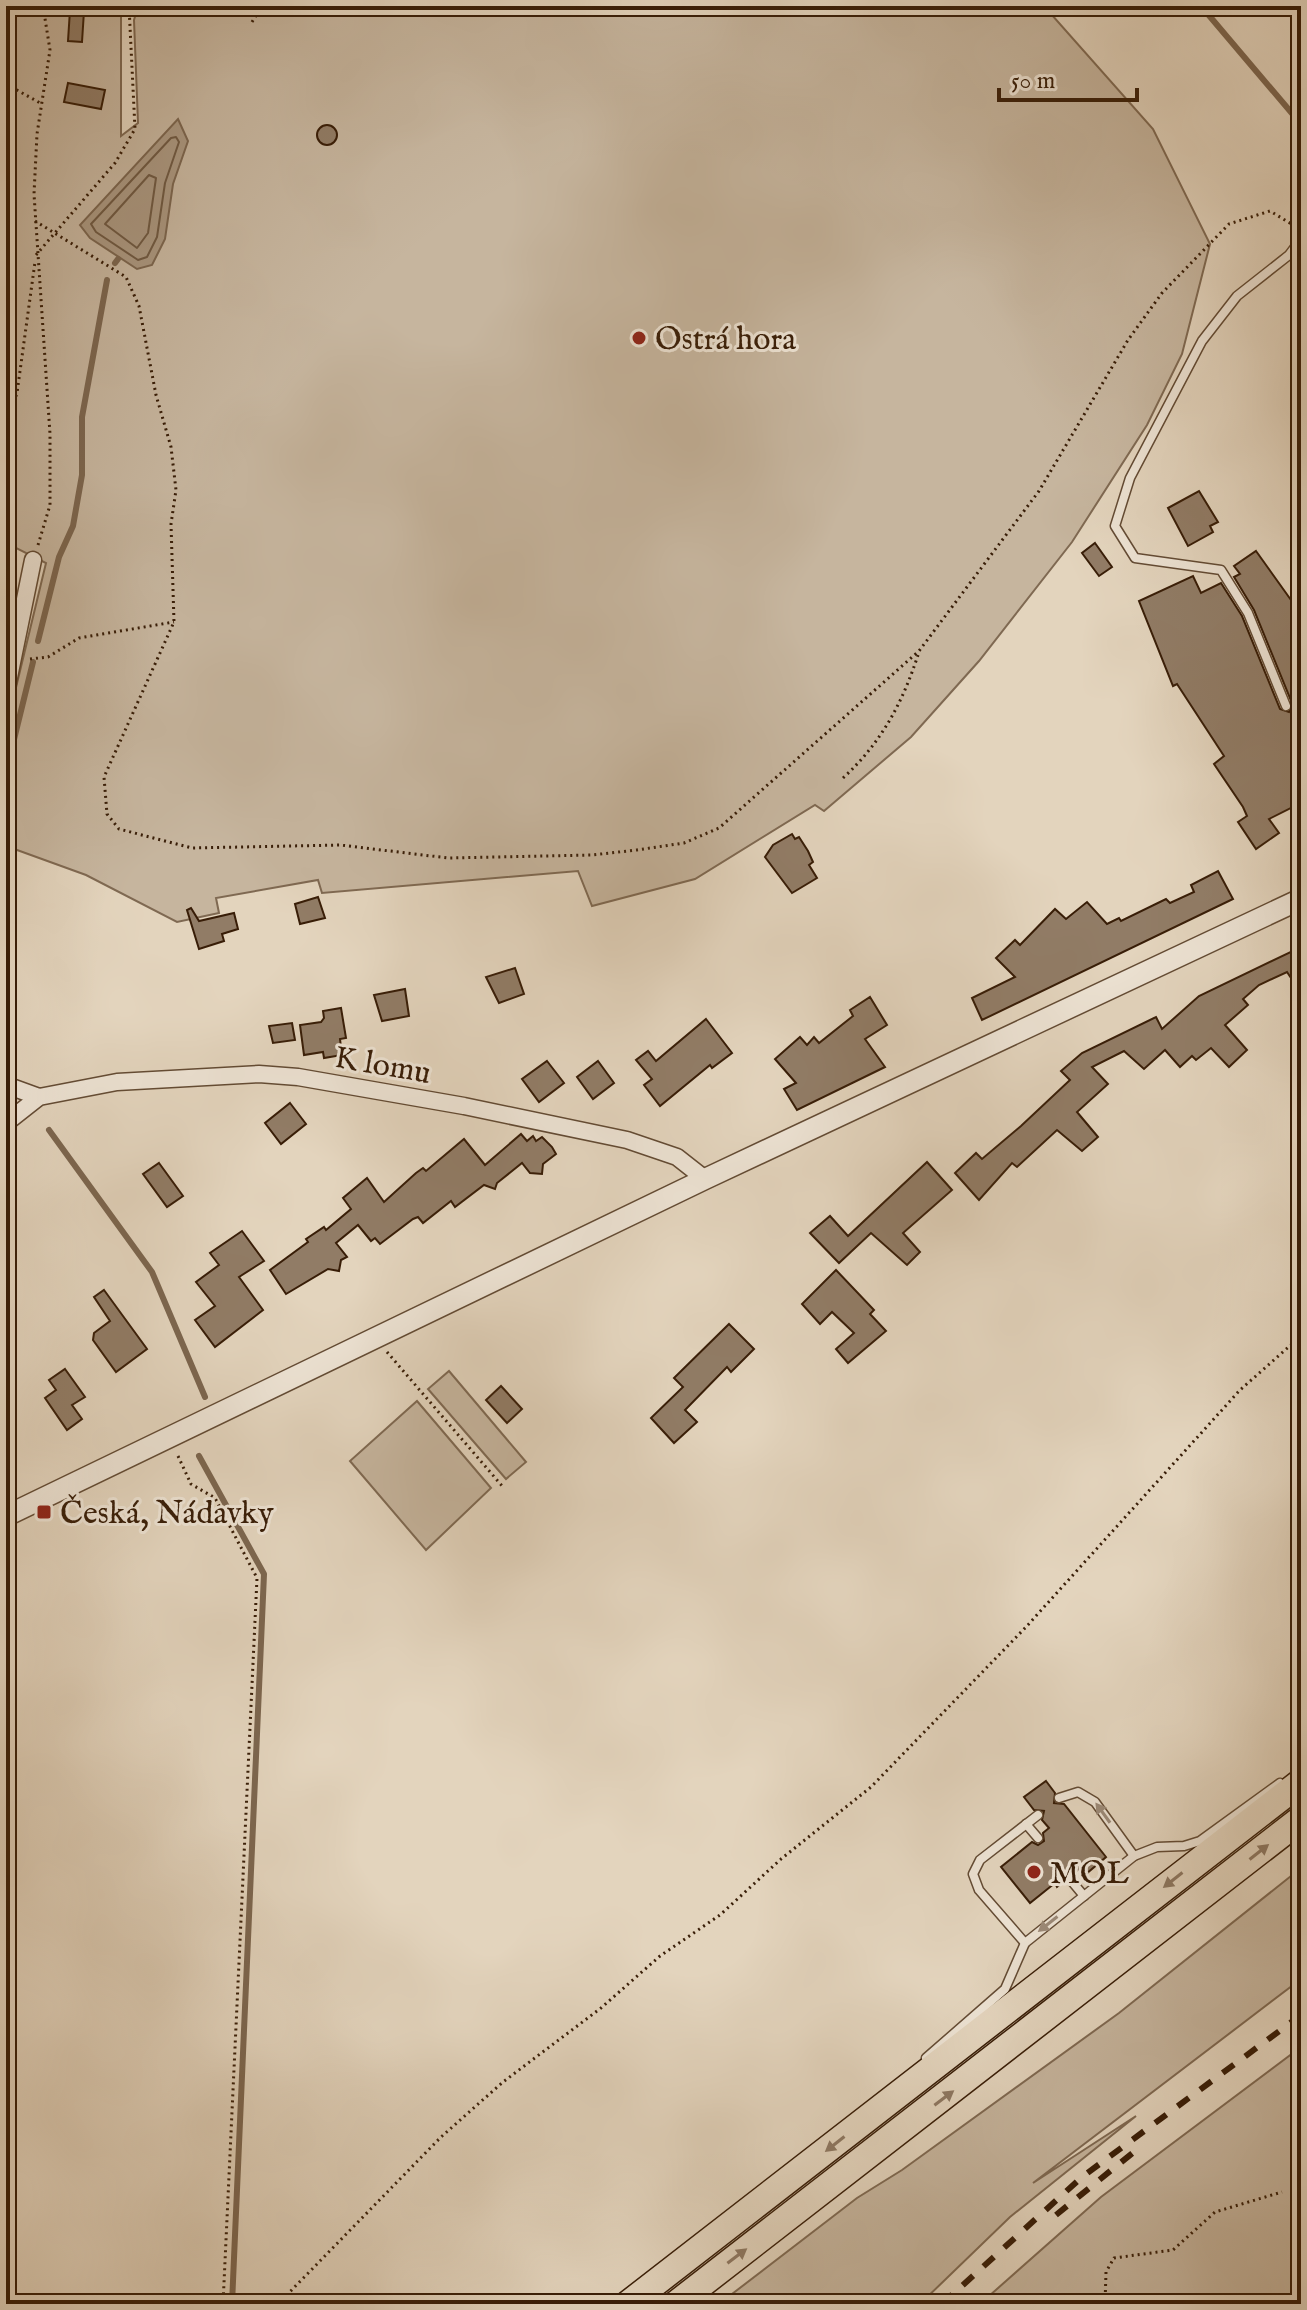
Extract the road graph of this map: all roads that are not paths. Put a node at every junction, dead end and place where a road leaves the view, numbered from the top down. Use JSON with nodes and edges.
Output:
{"nodes":[{"id":1,"x":1301,"y":239,"type":"edge"},
{"id":2,"x":33,"y":560,"type":"road end"},
{"id":3,"x":6,"y":692,"type":"edge"},
{"id":4,"x":1286,"y":706,"type":"dead end"},
{"id":5,"x":1301,"y":899,"type":"edge"},
{"id":6,"x":6,"y":1085,"type":"edge"},
{"id":7,"x":39,"y":1097,"type":"junction"},
{"id":8,"x":6,"y":1123,"type":"edge"},
{"id":9,"x":705,"y":1179,"type":"junction"},
{"id":10,"x":6,"y":1516,"type":"edge"},
{"id":11,"x":1301,"y":1770,"type":"edge"},
{"id":12,"x":1301,"y":1782,"type":"edge"},
{"id":13,"x":1059,"y":1798,"type":"dead end"},
{"id":14,"x":1038,"y":1815,"type":"dead end"},
{"id":15,"x":1301,"y":1819,"type":"edge"},
{"id":16,"x":1026,"y":1824,"type":"junction"},
{"id":17,"x":1038,"y":1838,"type":"dead end"},
{"id":18,"x":1134,"y":1856,"type":"junction"},
{"id":19,"x":1069,"y":1878,"type":"dead end"},
{"id":20,"x":1084,"y":1896,"type":"junction"},
{"id":21,"x":1025,"y":1943,"type":"junction"},
{"id":22,"x":866,"y":2120,"type":"junction"},
{"id":23,"x":628,"y":2304,"type":"edge"},
{"id":24,"x":676,"y":2304,"type":"edge"}],
"edges":[{"from":1,"to":4,"type":"lane"},
{"from":2,"to":3,"type":"street"},
{"from":5,"to":9,"type":"street"},
{"from":6,"to":7,"type":"street"},
{"from":7,"to":8,"type":"street","name":"K lomu"},
{"from":7,"to":9,"type":"street","name":"K lomu"},
{"from":9,"to":10,"type":"street"},
{"from":11,"to":18,"type":"lane"},
{"from":12,"to":22,"type":"highway","one_way":true},
{"from":18,"to":13,"type":"lane","one_way":true},
{"from":14,"to":16,"type":"lane"},
{"from":24,"to":15,"type":"highway","one_way":true},
{"from":16,"to":17,"type":"lane"},
{"from":16,"to":21,"type":"lane"},
{"from":18,"to":20,"type":"lane"},
{"from":19,"to":20,"type":"lane"},
{"from":20,"to":21,"type":"lane","one_way":true},
{"from":21,"to":22,"type":"lane"},
{"from":22,"to":23,"type":"highway","one_way":true}]}
